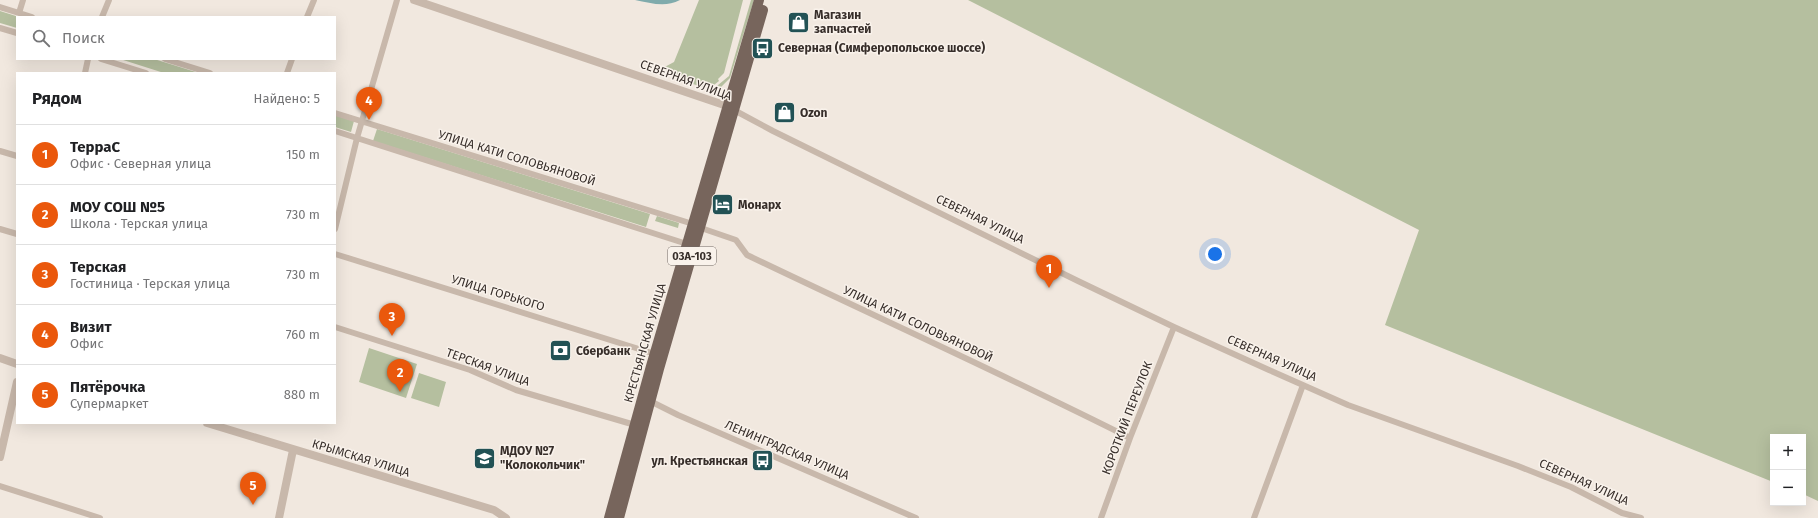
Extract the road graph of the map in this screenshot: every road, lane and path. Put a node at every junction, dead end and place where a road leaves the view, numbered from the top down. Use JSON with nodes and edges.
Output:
{"nodes":[{"id":1,"x":23,"y":0,"type":"edge"},
{"id":2,"x":109,"y":0,"type":"edge"},
{"id":3,"x":314,"y":0,"type":"edge"},
{"id":4,"x":397,"y":0,"type":"edge"},
{"id":5,"x":414,"y":0,"type":"edge"},
{"id":6,"x":759,"y":0,"type":"edge"},
{"id":7,"x":766,"y":0,"type":"edge"},
{"id":8,"x":0,"y":7,"type":"edge"},
{"id":9,"x":19,"y":13,"type":"junction"},
{"id":10,"x":29,"y":16,"type":"edge"},
{"id":11,"x":102,"y":16,"type":"edge"},
{"id":12,"x":307,"y":16,"type":"edge"},
{"id":13,"x":0,"y":28,"type":"edge"},
{"id":14,"x":16,"y":33,"type":"edge"},
{"id":15,"x":88,"y":60,"type":"edge"},
{"id":16,"x":104,"y":60,"type":"edge"},
{"id":17,"x":168,"y":60,"type":"edge"},
{"id":18,"x":292,"y":60,"type":"edge"},
{"id":19,"x":85,"y":72,"type":"edge"},
{"id":20,"x":143,"y":72,"type":"edge"},
{"id":21,"x":207,"y":72,"type":"edge"},
{"id":22,"x":287,"y":72,"type":"edge"},
{"id":23,"x":731,"y":108,"type":"junction"},
{"id":24,"x":336,"y":113,"type":"edge"},
{"id":25,"x":362,"y":122,"type":"junction"},
{"id":26,"x":336,"y":131,"type":"edge"},
{"id":27,"x":357,"y":138,"type":"junction"},
{"id":28,"x":0,"y":151,"type":"edge"},
{"id":29,"x":16,"y":156,"type":"edge"},
{"id":30,"x":336,"y":225,"type":"edge"},
{"id":31,"x":697,"y":226,"type":"junction"},
{"id":32,"x":0,"y":229,"type":"edge"},
{"id":33,"x":16,"y":234,"type":"edge"},
{"id":34,"x":687,"y":244,"type":"junction"},
{"id":35,"x":336,"y":254,"type":"edge"},
{"id":36,"x":336,"y":327,"type":"edge"},
{"id":37,"x":1174,"y":327,"type":"junction"},
{"id":38,"x":655,"y":354,"type":"junction"},
{"id":39,"x":0,"y":358,"type":"edge"},
{"id":40,"x":16,"y":364,"type":"edge"},
{"id":41,"x":1304,"y":385,"type":"junction"},
{"id":42,"x":16,"y":386,"type":"edge"},
{"id":43,"x":650,"y":401,"type":"junction"},
{"id":44,"x":210,"y":424,"type":"edge"},
{"id":45,"x":635,"y":425,"type":"junction"},
{"id":46,"x":1130,"y":438,"type":"junction"},
{"id":47,"x":293,"y":450,"type":"junction"},
{"id":48,"x":0,"y":457,"type":"edge"},
{"id":49,"x":0,"y":486,"type":"edge"},
{"id":50,"x":100,"y":518,"type":"edge"},
{"id":51,"x":279,"y":518,"type":"edge"},
{"id":52,"x":506,"y":518,"type":"edge"},
{"id":53,"x":609,"y":518,"type":"edge"},
{"id":54,"x":619,"y":518,"type":"edge"},
{"id":55,"x":916,"y":518,"type":"edge"},
{"id":56,"x":1101,"y":518,"type":"edge"},
{"id":57,"x":1254,"y":518,"type":"edge"},
{"id":58,"x":1641,"y":518,"type":"edge"}],
"edges":[{"from":1,"to":9,"type":"street"},
{"from":2,"to":11,"type":"street"},
{"from":3,"to":12,"type":"street"},
{"from":4,"to":25,"type":"street"},
{"from":5,"to":23,"type":"street","name":"СЕВЕРНАЯ УЛИЦА"},
{"from":6,"to":23,"type":"main road","number":"03А-103"},
{"from":7,"to":23,"type":"main road","number":"03А-103"},
{"from":8,"to":9,"type":"street"},
{"from":9,"to":10,"type":"street"},
{"from":13,"to":14,"type":"street"},
{"from":15,"to":19,"type":"street"},
{"from":16,"to":20,"type":"street"},
{"from":17,"to":21,"type":"street"},
{"from":18,"to":22,"type":"street"},
{"from":23,"to":31,"type":"main road","name":"КРЕСТЬЯНСКАЯ УЛИЦА","number":"03А-103"},
{"from":23,"to":37,"type":"street","name":"СЕВЕРНАЯ УЛИЦА"},
{"from":24,"to":25,"type":"street","name":"УЛИЦА КАТИ СОЛОВЬЯНОВОЙ"},
{"from":25,"to":27,"type":"street"},
{"from":25,"to":31,"type":"street","name":"УЛИЦА КАТИ СОЛОВЬЯНОВОЙ"},
{"from":26,"to":27,"type":"street"},
{"from":27,"to":30,"type":"street"},
{"from":27,"to":34,"type":"street"},
{"from":28,"to":29,"type":"street"},
{"from":31,"to":34,"type":"main road","name":"КРЕСТЬЯНСКАЯ УЛИЦА","number":"03А-103"},
{"from":31,"to":43,"type":"main road","name":"КРЕСТЬЯНСКАЯ УЛИЦА","number":"03А-103"},
{"from":31,"to":46,"type":"street","name":"УЛИЦА КАТИ СОЛОВЬЯНОВОЙ"},
{"from":32,"to":33,"type":"street"},
{"from":34,"to":38,"type":"main road","name":"КРЕСТЬЯНСКАЯ УЛИЦА","number":"03А-103"},
{"from":35,"to":38,"type":"street","name":"УЛИЦА ГОРЬКОГО"},
{"from":36,"to":45,"type":"street","name":"ТЕРСКАЯ УЛИЦА"},
{"from":37,"to":41,"type":"street","name":"СЕВЕРНАЯ УЛИЦА"},
{"from":37,"to":46,"type":"street","name":"КОРОТКИЙ ПЕРЕУЛОК"},
{"from":38,"to":45,"type":"main road","name":"КРЕСТЬЯНСКАЯ УЛИЦА","number":"03А-103"},
{"from":39,"to":40,"type":"street"},
{"from":41,"to":57,"type":"street"},
{"from":41,"to":58,"type":"street","name":"СЕВЕРНАЯ УЛИЦА"},
{"from":42,"to":48,"type":"street"},
{"from":43,"to":54,"type":"main road","name":"КРЕСТЬЯНСКАЯ УЛИЦА","number":"03А-103"},
{"from":43,"to":55,"type":"street","name":"ЛЕНИНГРАДСКАЯ УЛИЦА"},
{"from":44,"to":47,"type":"street","name":"КРЫМСКАЯ УЛИЦА"},
{"from":45,"to":53,"type":"main road","name":"КРЕСТЬЯНСКАЯ УЛИЦА","number":"03А-103"},
{"from":46,"to":56,"type":"street","name":"КОРОТКИЙ ПЕРЕУЛОК"},
{"from":47,"to":51,"type":"street"},
{"from":47,"to":52,"type":"street","name":"КРЫМСКАЯ УЛИЦА"},
{"from":49,"to":50,"type":"street"}]}
